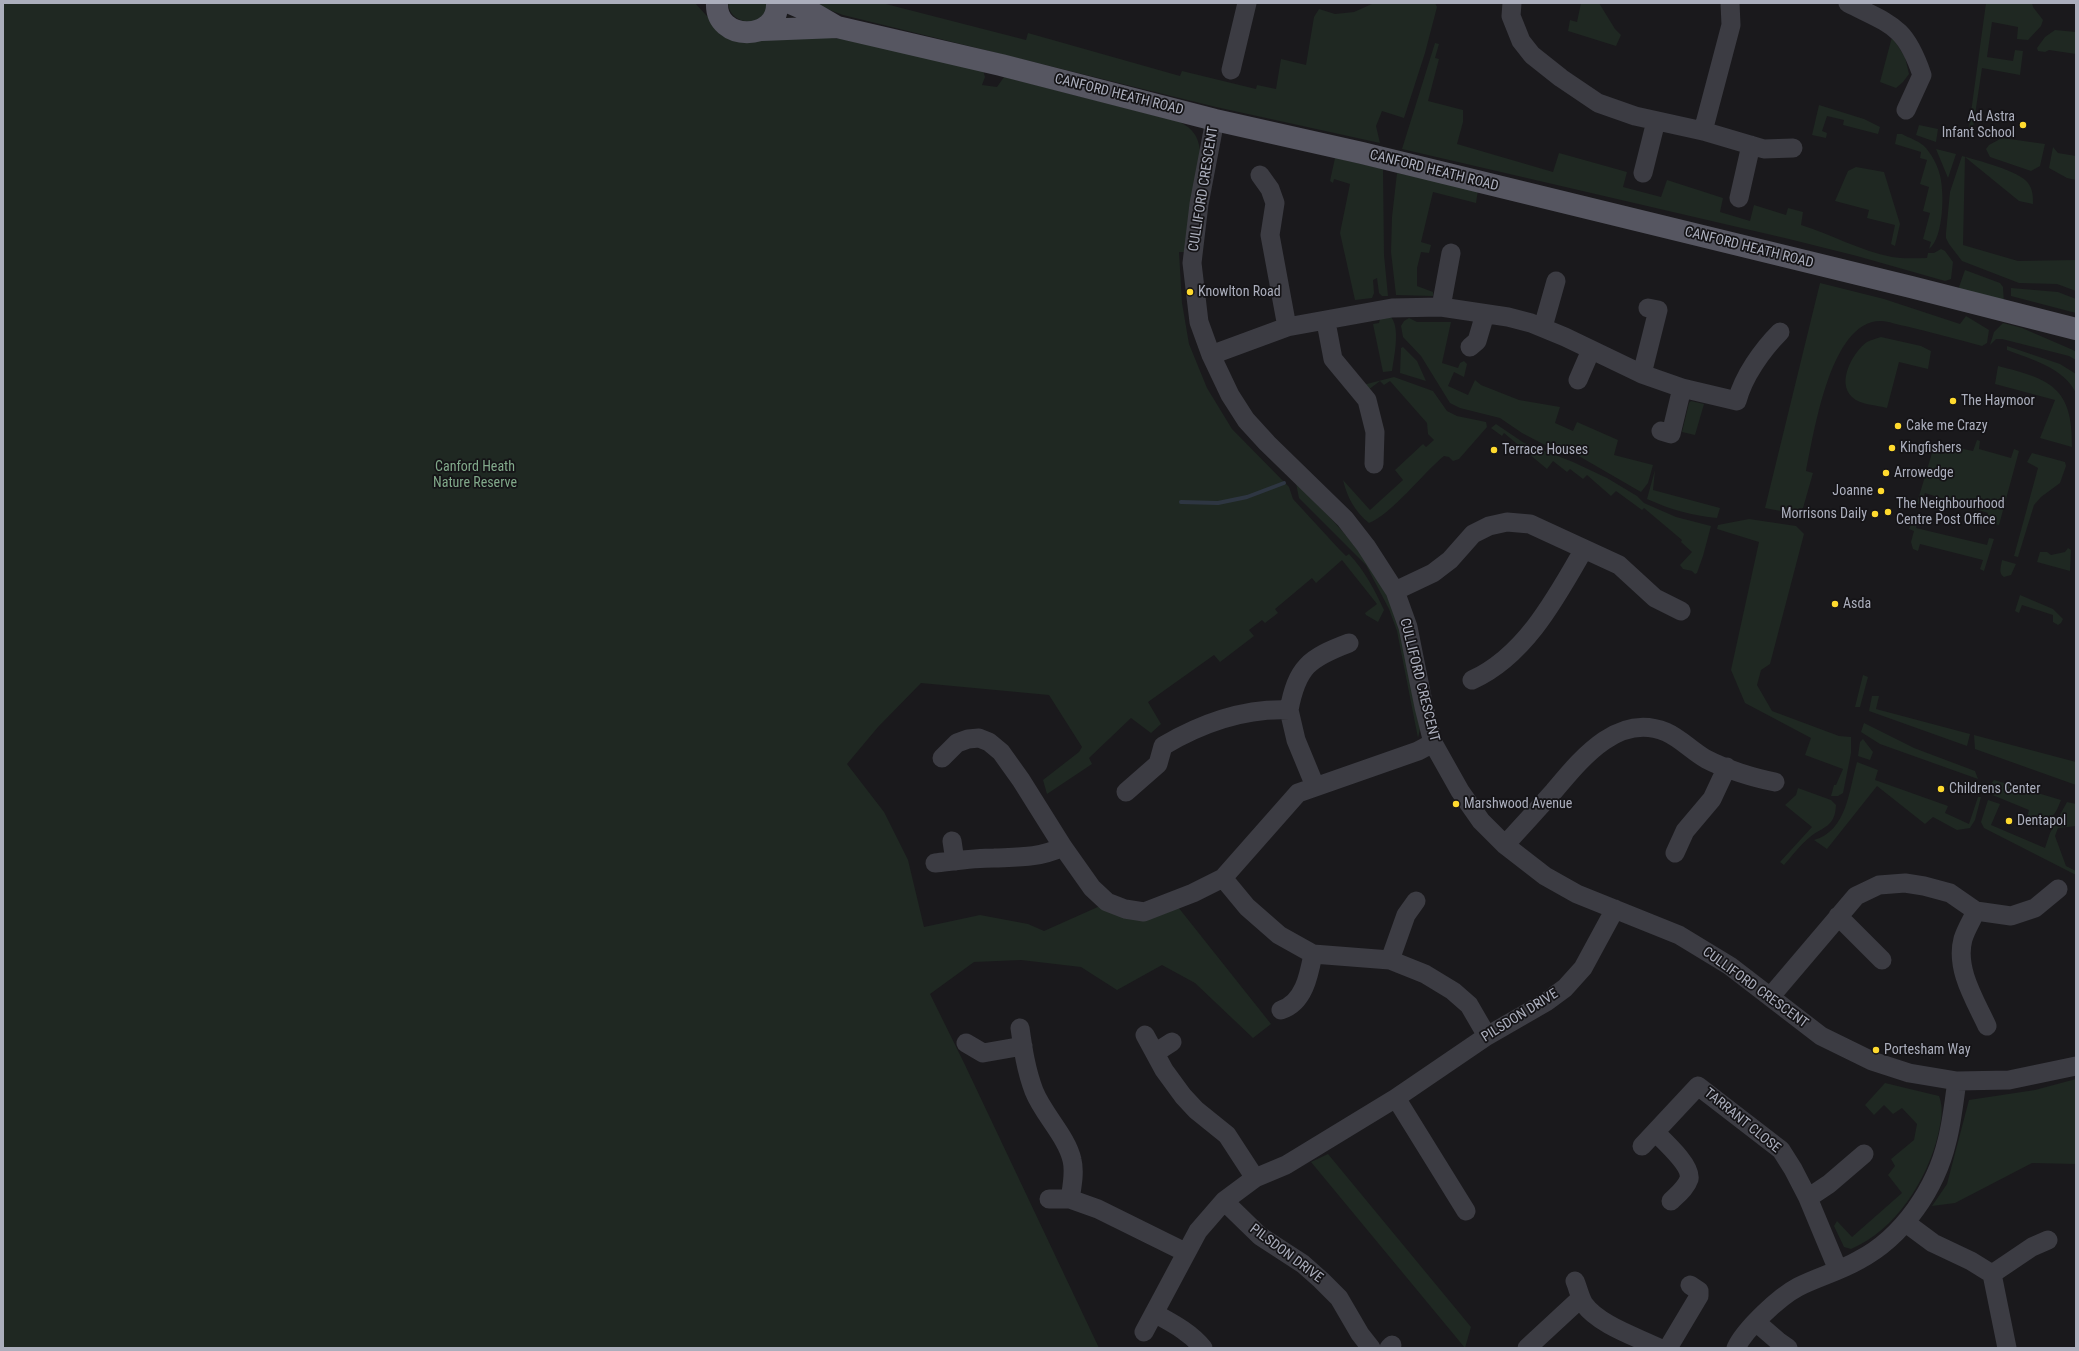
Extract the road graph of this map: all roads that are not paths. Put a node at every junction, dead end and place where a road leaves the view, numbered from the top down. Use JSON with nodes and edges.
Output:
{"nodes":[{"id":1,"x":777,"y":3,"type":"edge"},
{"id":2,"x":790,"y":3,"type":"edge"},
{"id":3,"x":1247,"y":3,"type":"edge"},
{"id":4,"x":1512,"y":3,"type":"edge"},
{"id":5,"x":1730,"y":3,"type":"edge"},
{"id":6,"x":1848,"y":3,"type":"edge"},
{"id":7,"x":713,"y":7,"type":"edge"},
{"id":8,"x":837,"y":27,"type":"junction"},
{"id":9,"x":762,"y":30,"type":"junction"},
{"id":10,"x":1231,"y":70,"type":"dead end"},
{"id":11,"x":1906,"y":110,"type":"dead end"},
{"id":12,"x":1215,"y":120,"type":"junction"},
{"id":13,"x":1656,"y":121,"type":"junction"},
{"id":14,"x":1703,"y":131,"type":"junction"},
{"id":15,"x":1751,"y":145,"type":"junction"},
{"id":16,"x":1793,"y":148,"type":"dead end"},
{"id":17,"x":1643,"y":173,"type":"dead end"},
{"id":18,"x":1260,"y":175,"type":"dead end"},
{"id":19,"x":1738,"y":198,"type":"dead end"},
{"id":20,"x":1451,"y":253,"type":"dead end"},
{"id":21,"x":1556,"y":281,"type":"dead end"},
{"id":22,"x":1441,"y":307,"type":"junction"},
{"id":23,"x":1648,"y":308,"type":"dead end"},
{"id":24,"x":1485,"y":314,"type":"junction"},
{"id":25,"x":2031,"y":317,"type":"junction"},
{"id":26,"x":1326,"y":322,"type":"junction"},
{"id":27,"x":1543,"y":327,"type":"junction"},
{"id":28,"x":1287,"y":328,"type":"junction"},
{"id":29,"x":2076,"y":329,"type":"edge"},
{"id":30,"x":1780,"y":332,"type":"dead end"},
{"id":31,"x":2076,"y":341,"type":"edge"},
{"id":32,"x":1470,"y":347,"type":"dead end"},
{"id":33,"x":1591,"y":350,"type":"junction"},
{"id":34,"x":1211,"y":355,"type":"junction"},
{"id":35,"x":1642,"y":374,"type":"junction"},
{"id":36,"x":1578,"y":380,"type":"dead end"},
{"id":37,"x":1682,"y":388,"type":"junction"},
{"id":38,"x":1661,"y":431,"type":"dead end"},
{"id":39,"x":1374,"y":464,"type":"dead end"},
{"id":40,"x":1584,"y":549,"type":"junction"},
{"id":41,"x":1395,"y":591,"type":"junction"},
{"id":42,"x":1681,"y":611,"type":"dead end"},
{"id":43,"x":1349,"y":643,"type":"dead end"},
{"id":44,"x":1472,"y":680,"type":"dead end"},
{"id":45,"x":1289,"y":710,"type":"junction"},
{"id":46,"x":1434,"y":743,"type":"junction"},
{"id":47,"x":942,"y":758,"type":"dead end"},
{"id":48,"x":1727,"y":767,"type":"junction"},
{"id":49,"x":1775,"y":782,"type":"dead end"},
{"id":50,"x":1315,"y":786,"type":"junction"},
{"id":51,"x":1126,"y":792,"type":"dead end"},
{"id":52,"x":952,"y":840,"type":"dead end"},
{"id":53,"x":1505,"y":845,"type":"junction"},
{"id":54,"x":1063,"y":847,"type":"junction"},
{"id":55,"x":1675,"y":852,"type":"dead end"},
{"id":56,"x":955,"y":861,"type":"junction"},
{"id":57,"x":935,"y":863,"type":"dead end"},
{"id":58,"x":1223,"y":878,"type":"junction"},
{"id":59,"x":2058,"y":890,"type":"dead end"},
{"id":60,"x":1416,"y":902,"type":"dead end"},
{"id":61,"x":1615,"y":909,"type":"junction"},
{"id":62,"x":1976,"y":911,"type":"junction"},
{"id":63,"x":1838,"y":916,"type":"junction"},
{"id":64,"x":1313,"y":954,"type":"junction"},
{"id":65,"x":1390,"y":960,"type":"junction"},
{"id":66,"x":1882,"y":960,"type":"dead end"},
{"id":67,"x":1771,"y":996,"type":"junction"},
{"id":68,"x":1281,"y":1010,"type":"dead end"},
{"id":69,"x":1987,"y":1026,"type":"dead end"},
{"id":70,"x":1020,"y":1028,"type":"dead end"},
{"id":71,"x":1145,"y":1035,"type":"dead end"},
{"id":72,"x":1487,"y":1036,"type":"junction"},
{"id":73,"x":1172,"y":1042,"type":"dead end"},
{"id":74,"x":966,"y":1043,"type":"dead end"},
{"id":75,"x":1023,"y":1046,"type":"junction"},
{"id":76,"x":1154,"y":1053,"type":"junction"},
{"id":77,"x":2076,"y":1066,"type":"edge"},
{"id":78,"x":1957,"y":1081,"type":"junction"},
{"id":79,"x":1396,"y":1098,"type":"junction"},
{"id":80,"x":1655,"y":1132,"type":"junction"},
{"id":81,"x":1642,"y":1146,"type":"dead end"},
{"id":82,"x":1864,"y":1154,"type":"dead end"},
{"id":83,"x":1255,"y":1178,"type":"junction"},
{"id":84,"x":1808,"y":1198,"type":"junction"},
{"id":85,"x":1049,"y":1199,"type":"dead end"},
{"id":86,"x":1070,"y":1199,"type":"junction"},
{"id":87,"x":1671,"y":1201,"type":"dead end"},
{"id":88,"x":1224,"y":1202,"type":"junction"},
{"id":89,"x":1466,"y":1211,"type":"dead end"},
{"id":90,"x":1906,"y":1223,"type":"junction"},
{"id":91,"x":2048,"y":1240,"type":"dead end"},
{"id":92,"x":1185,"y":1252,"type":"junction"},
{"id":93,"x":1838,"y":1270,"type":"junction"},
{"id":94,"x":1992,"y":1274,"type":"junction"},
{"id":95,"x":1690,"y":1285,"type":"dead end"},
{"id":96,"x":1154,"y":1313,"type":"junction"},
{"id":97,"x":1756,"y":1322,"type":"junction"},
{"id":98,"x":1144,"y":1332,"type":"dead end"},
{"id":99,"x":1204,"y":1348,"type":"edge"},
{"id":100,"x":1371,"y":1348,"type":"edge"},
{"id":101,"x":1527,"y":1348,"type":"edge"},
{"id":102,"x":1659,"y":1348,"type":"edge"},
{"id":103,"x":1668,"y":1348,"type":"edge"},
{"id":104,"x":1736,"y":1348,"type":"edge"},
{"id":105,"x":1788,"y":1348,"type":"edge"},
{"id":106,"x":2007,"y":1348,"type":"edge"}],
"edges":[{"from":1,"to":9,"type":"main road"},
{"from":2,"to":8,"type":"main road","name":"CANFORD HEATH ROAD"},
{"from":3,"to":10,"type":"street"},
{"from":4,"to":13,"type":"street"},
{"from":5,"to":14,"type":"street"},
{"from":6,"to":11,"type":"street"},
{"from":7,"to":9,"type":"main road","name":"CANFORD HEATH ROAD"},
{"from":8,"to":9,"type":"main road","name":"CANFORD HEATH ROAD"},
{"from":8,"to":12,"type":"main road","name":"CANFORD HEATH ROAD"},
{"from":12,"to":25,"type":"main road","name":"CANFORD HEATH ROAD"},
{"from":12,"to":34,"type":"street","name":"CULLIFORD CRESCENT"},
{"from":13,"to":14,"type":"street"},
{"from":13,"to":17,"type":"street"},
{"from":14,"to":15,"type":"street"},
{"from":15,"to":16,"type":"street"},
{"from":15,"to":19,"type":"street"},
{"from":18,"to":28,"type":"street"},
{"from":20,"to":22,"type":"street"},
{"from":21,"to":27,"type":"street"},
{"from":22,"to":24,"type":"street"},
{"from":22,"to":26,"type":"street"},
{"from":23,"to":35,"type":"street"},
{"from":24,"to":27,"type":"street"},
{"from":24,"to":32,"type":"street"},
{"from":25,"to":29,"type":"main road","name":"CANFORD HEATH ROAD"},
{"from":25,"to":31,"type":"main road","name":"CANFORD HEATH ROAD"},
{"from":26,"to":28,"type":"street"},
{"from":26,"to":39,"type":"street"},
{"from":27,"to":33,"type":"street"},
{"from":28,"to":34,"type":"street"},
{"from":30,"to":37,"type":"street"},
{"from":33,"to":35,"type":"street"},
{"from":33,"to":36,"type":"street"},
{"from":34,"to":41,"type":"street","name":"CULLIFORD CRESCENT"},
{"from":35,"to":37,"type":"street"},
{"from":37,"to":38,"type":"street"},
{"from":40,"to":41,"type":"street"},
{"from":40,"to":42,"type":"street"},
{"from":40,"to":44,"type":"street"},
{"from":41,"to":46,"type":"street","name":"CULLIFORD CRESCENT"},
{"from":43,"to":45,"type":"street"},
{"from":45,"to":50,"type":"street"},
{"from":45,"to":51,"type":"street"},
{"from":46,"to":50,"type":"street"},
{"from":46,"to":53,"type":"street","name":"CULLIFORD CRESCENT"},
{"from":47,"to":54,"type":"street"},
{"from":48,"to":49,"type":"street"},
{"from":48,"to":53,"type":"street"},
{"from":48,"to":55,"type":"street"},
{"from":50,"to":58,"type":"street"},
{"from":52,"to":56,"type":"street"},
{"from":53,"to":61,"type":"street","name":"CULLIFORD CRESCENT"},
{"from":54,"to":56,"type":"street"},
{"from":54,"to":58,"type":"street"},
{"from":56,"to":57,"type":"street"},
{"from":58,"to":64,"type":"street"},
{"from":59,"to":62,"type":"street"},
{"from":60,"to":65,"type":"street"},
{"from":61,"to":67,"type":"street","name":"CULLIFORD CRESCENT"},
{"from":61,"to":72,"type":"street","name":"PILSDON DRIVE"},
{"from":62,"to":63,"type":"street"},
{"from":62,"to":69,"type":"street"},
{"from":63,"to":66,"type":"street"},
{"from":63,"to":67,"type":"street"},
{"from":64,"to":65,"type":"street"},
{"from":64,"to":68,"type":"street"},
{"from":65,"to":72,"type":"street"},
{"from":67,"to":78,"type":"street","name":"CULLIFORD CRESCENT"},
{"from":70,"to":75,"type":"street"},
{"from":71,"to":76,"type":"street"},
{"from":72,"to":79,"type":"street","name":"PILSDON DRIVE"},
{"from":73,"to":76,"type":"street"},
{"from":74,"to":75,"type":"street"},
{"from":75,"to":86,"type":"street"},
{"from":76,"to":83,"type":"street"},
{"from":77,"to":78,"type":"street","name":"CULLIFORD CRESCENT"},
{"from":78,"to":90,"type":"street"},
{"from":79,"to":83,"type":"street","name":"PILSDON DRIVE"},
{"from":79,"to":89,"type":"street"},
{"from":80,"to":81,"type":"street","name":"TARRANT CLOSE"},
{"from":80,"to":84,"type":"street","name":"TARRANT CLOSE"},
{"from":80,"to":87,"type":"street"},
{"from":82,"to":84,"type":"street"},
{"from":83,"to":88,"type":"street","name":"PILSDON DRIVE"},
{"from":84,"to":93,"type":"street","name":"TARRANT CLOSE"},
{"from":85,"to":86,"type":"street"},
{"from":86,"to":92,"type":"street"},
{"from":88,"to":92,"type":"street","name":"PILSDON DRIVE"},
{"from":88,"to":100,"type":"street","name":"PILSDON DRIVE"},
{"from":90,"to":93,"type":"street"},
{"from":90,"to":94,"type":"street"},
{"from":91,"to":94,"type":"street"},
{"from":92,"to":96,"type":"street","name":"PILSDON DRIVE"},
{"from":93,"to":97,"type":"street"},
{"from":94,"to":106,"type":"street"},
{"from":95,"to":103,"type":"street"},
{"from":96,"to":98,"type":"street","name":"PILSDON DRIVE"},
{"from":96,"to":99,"type":"street"},
{"from":97,"to":104,"type":"street"},
{"from":97,"to":105,"type":"street"},
{"from":101,"to":102,"type":"street"}]}
